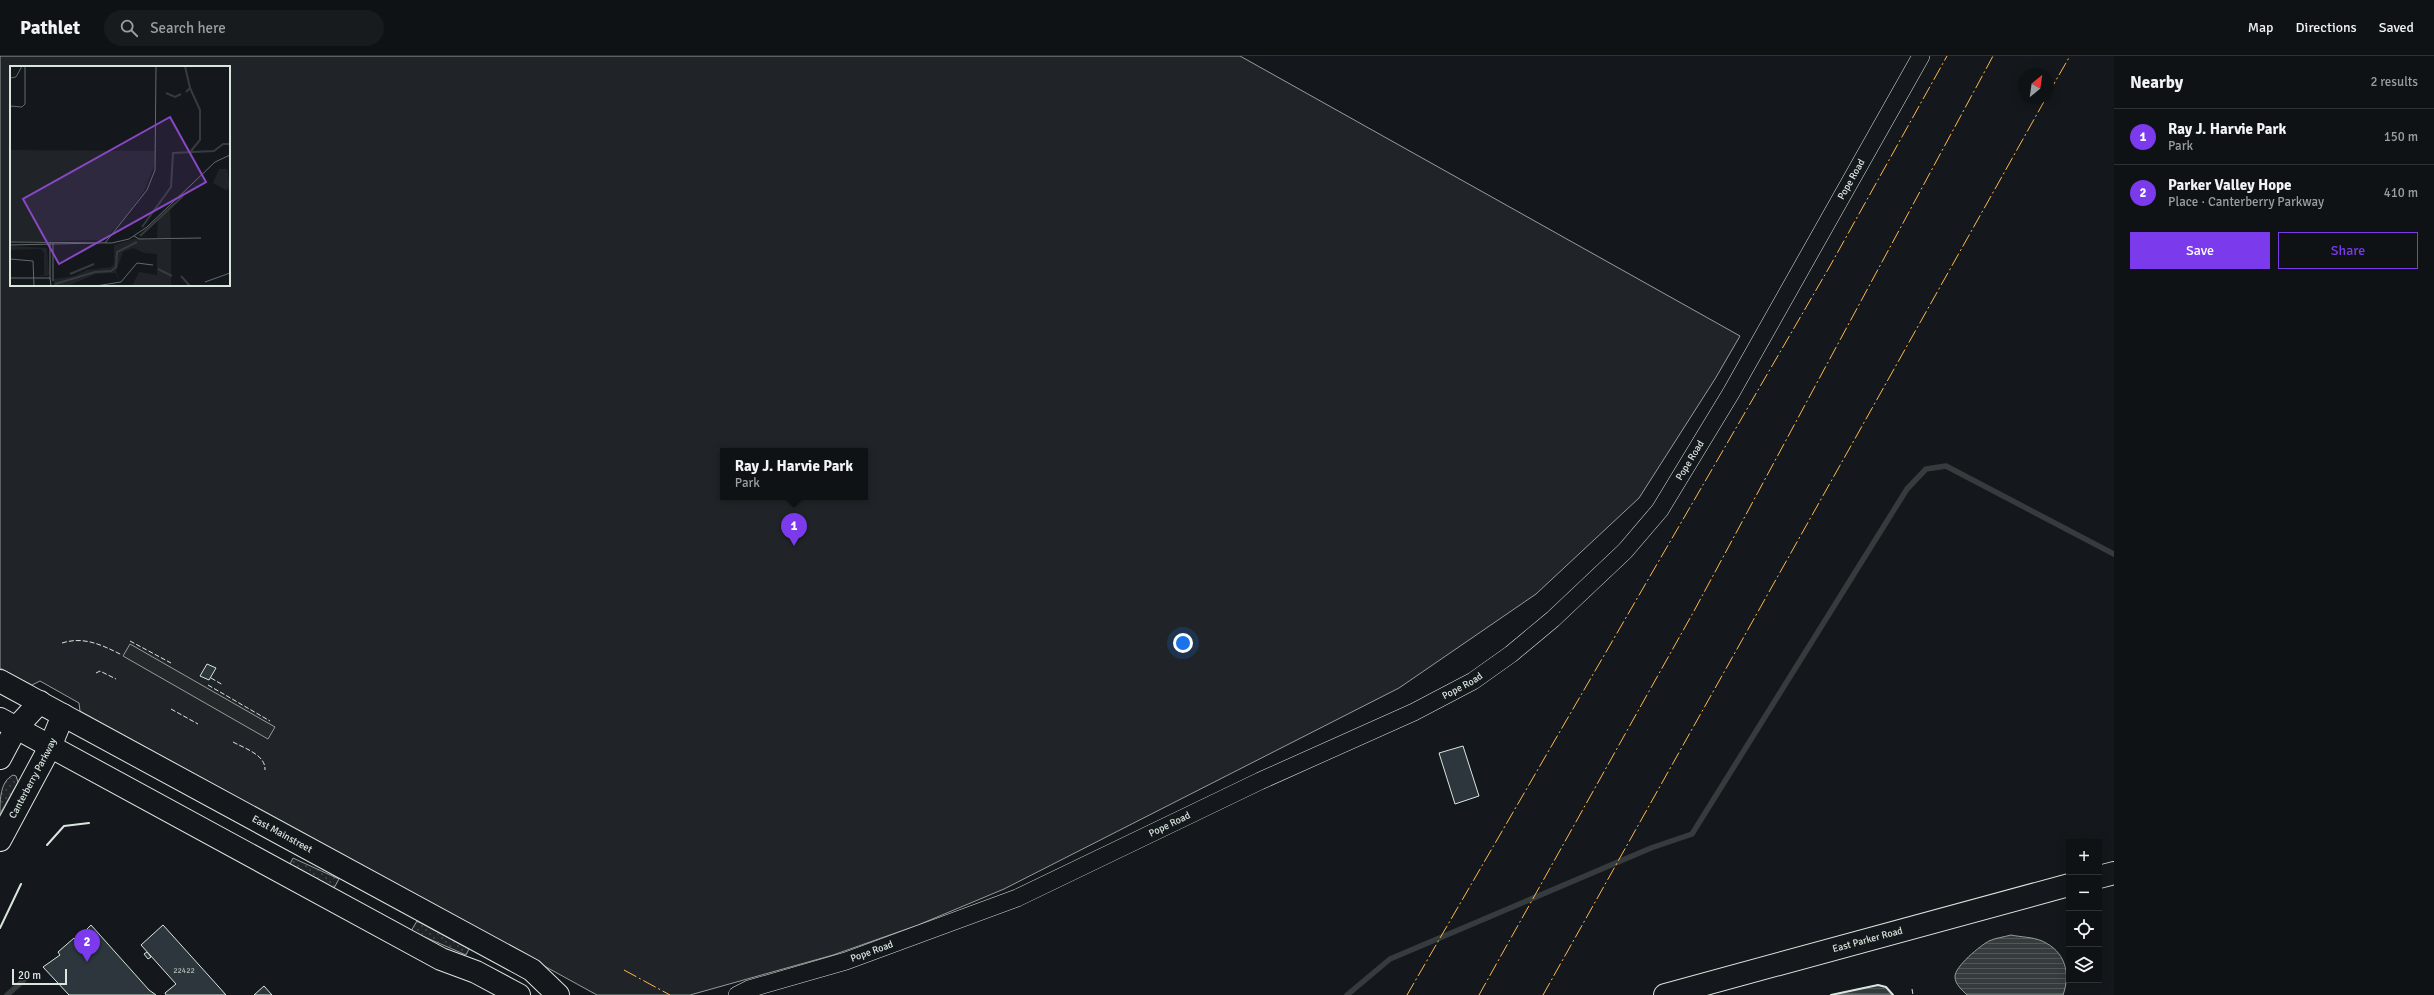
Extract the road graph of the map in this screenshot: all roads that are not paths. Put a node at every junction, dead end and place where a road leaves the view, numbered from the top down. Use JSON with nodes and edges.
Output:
{"nodes":[{"id":1,"x":1921,"y":56,"type":"edge"},
{"id":2,"x":0,"y":681,"type":"edge"},
{"id":3,"x":40,"y":702,"type":"junction"},
{"id":4,"x":63,"y":715,"type":"junction"},
{"id":5,"x":8,"y":724,"type":"edge"},
{"id":6,"x":50,"y":747,"type":"junction"},
{"id":7,"x":0,"y":758,"type":"edge"},
{"id":8,"x":0,"y":840,"type":"edge"},
{"id":9,"x":2114,"y":873,"type":"edge"},
{"id":10,"x":2102,"y":876,"type":"edge"},
{"id":11,"x":2066,"y":886,"type":"edge"},
{"id":12,"x":519,"y":995,"type":"edge"},
{"id":13,"x":558,"y":995,"type":"edge"},
{"id":14,"x":737,"y":995,"type":"edge"},
{"id":15,"x":1666,"y":995,"type":"edge"}],
"edges":[{"from":1,"to":14,"type":"street","name":"Pope Road"},
{"from":2,"to":3,"type":"main road","name":"East Mainstreet"},
{"from":3,"to":4,"type":"main road","name":"East Mainstreet"},
{"from":3,"to":5,"type":"main road"},
{"from":4,"to":6,"type":"main road","name":"Canterberry Parkway"},
{"from":4,"to":13,"type":"main road","name":"East Mainstreet"},
{"from":5,"to":6,"type":"main road"},
{"from":5,"to":7,"type":"main road"},
{"from":6,"to":8,"type":"main road","name":"Canterberry Parkway"},
{"from":6,"to":12,"type":"main road"},
{"from":9,"to":10,"type":"main road"},
{"from":11,"to":15,"type":"main road","name":"East Parker Road"}]}
